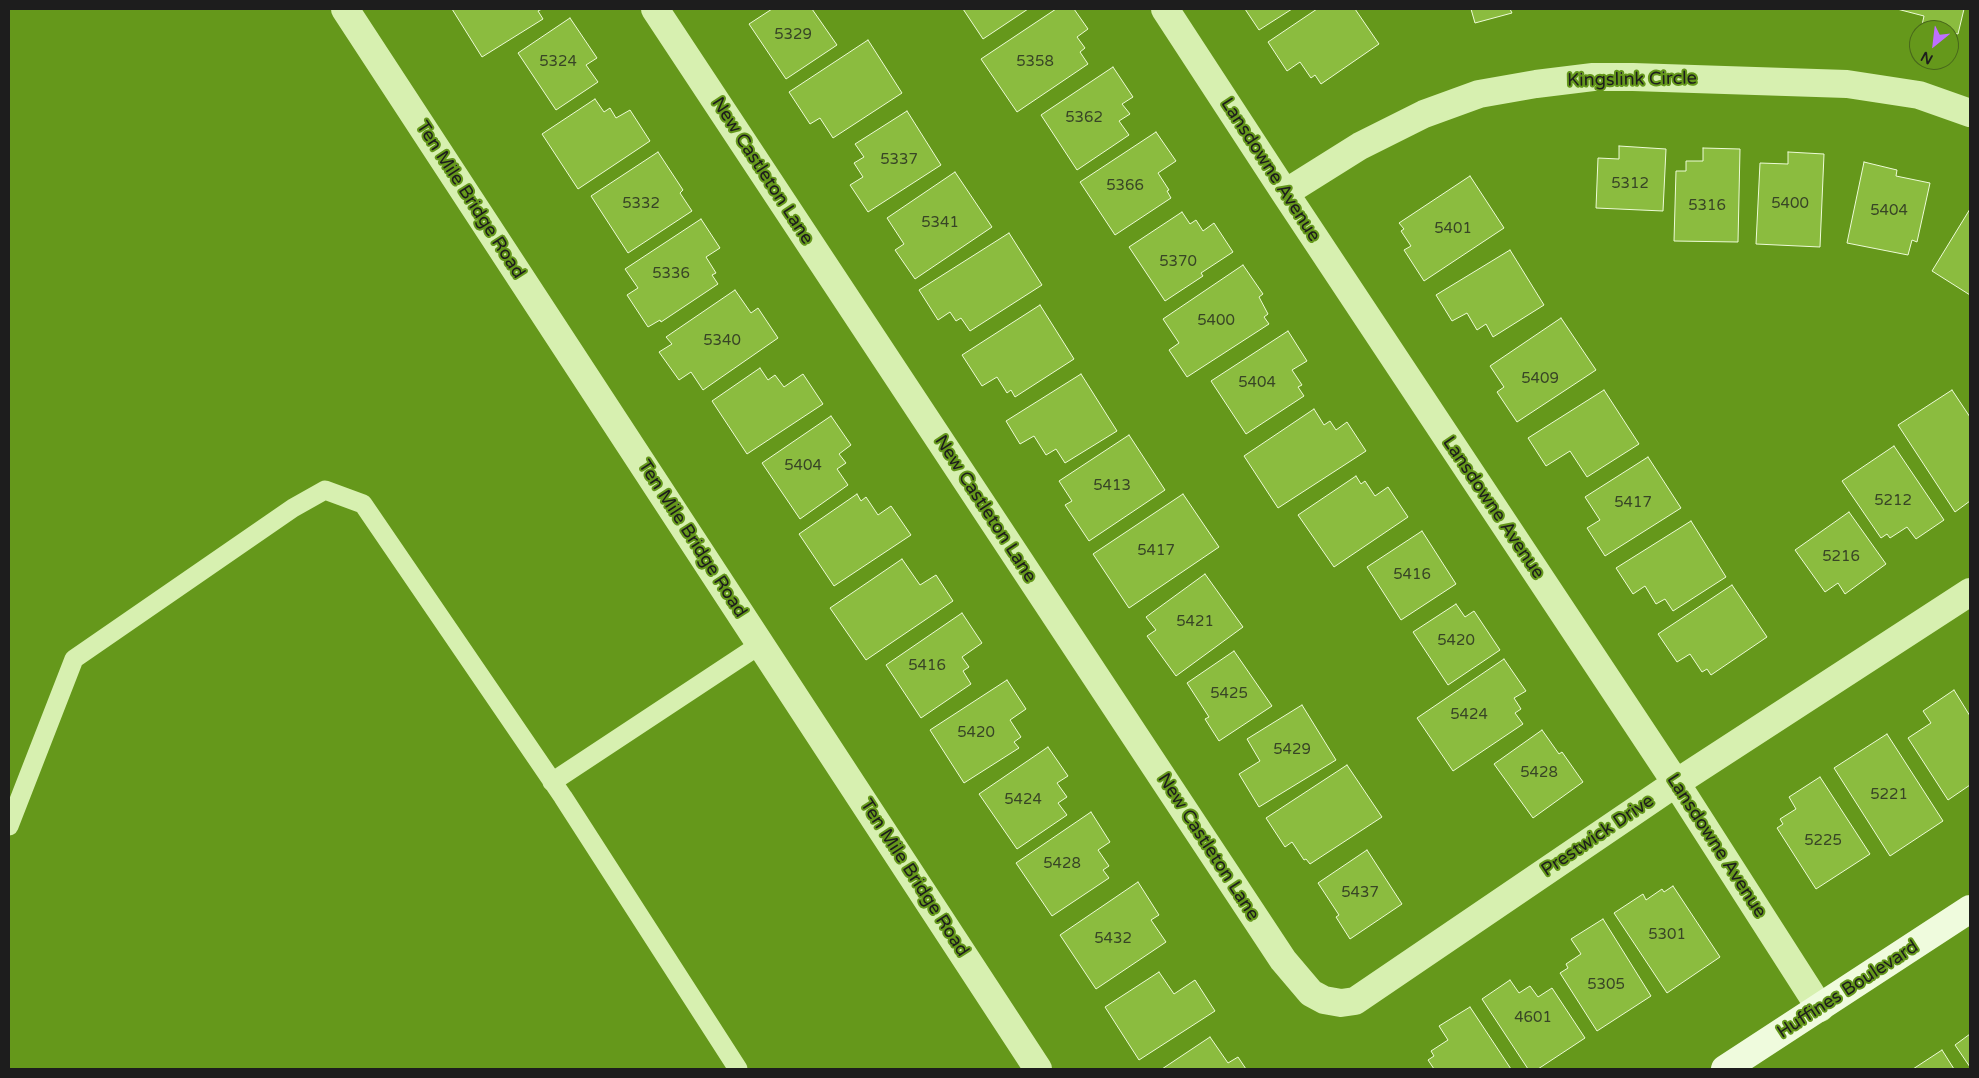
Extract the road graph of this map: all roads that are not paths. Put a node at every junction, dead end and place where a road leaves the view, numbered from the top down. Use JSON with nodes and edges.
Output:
{"nodes":[{"id":1,"x":345,"y":9,"type":"edge"},
{"id":2,"x":655,"y":9,"type":"edge"},
{"id":3,"x":1165,"y":9,"type":"edge"},
{"id":4,"x":1970,"y":113,"type":"edge"},
{"id":5,"x":1285,"y":193,"type":"junction"},
{"id":6,"x":1970,"y":592,"type":"edge"},
{"id":7,"x":761,"y":644,"type":"junction"},
{"id":8,"x":552,"y":782,"type":"junction"},
{"id":9,"x":1676,"y":783,"type":"junction"},
{"id":10,"x":9,"y":826,"type":"edge"},
{"id":11,"x":1970,"y":910,"type":"edge"},
{"id":12,"x":1324,"y":1000,"type":"joint"},
{"id":13,"x":1820,"y":1008,"type":"junction"},
{"id":14,"x":738,"y":1069,"type":"edge"},
{"id":15,"x":1038,"y":1069,"type":"edge"},
{"id":16,"x":1725,"y":1069,"type":"edge"}],
"edges":[{"from":1,"to":7,"type":"street","name":"Ten Mile Bridge Road"},
{"from":2,"to":12,"type":"street","name":"New Castleton Lane"},
{"from":3,"to":5,"type":"street","name":"Lansdowne Avenue"},
{"from":4,"to":5,"type":"street","name":"Kingslink Circle"},
{"from":5,"to":9,"type":"street","name":"Lansdowne Avenue"},
{"from":6,"to":9,"type":"street","name":"Prestwick Drive"},
{"from":7,"to":8,"type":"lane"},
{"from":7,"to":15,"type":"street","name":"Ten Mile Bridge Road"},
{"from":8,"to":10,"type":"lane"},
{"from":8,"to":14,"type":"lane"},
{"from":9,"to":12,"type":"street","name":"Prestwick Drive"},
{"from":9,"to":13,"type":"street","name":"Lansdowne Avenue"},
{"from":11,"to":13,"type":"main road","name":"Huffines Boulevard"},
{"from":13,"to":16,"type":"main road","name":"Huffines Boulevard"}]}
